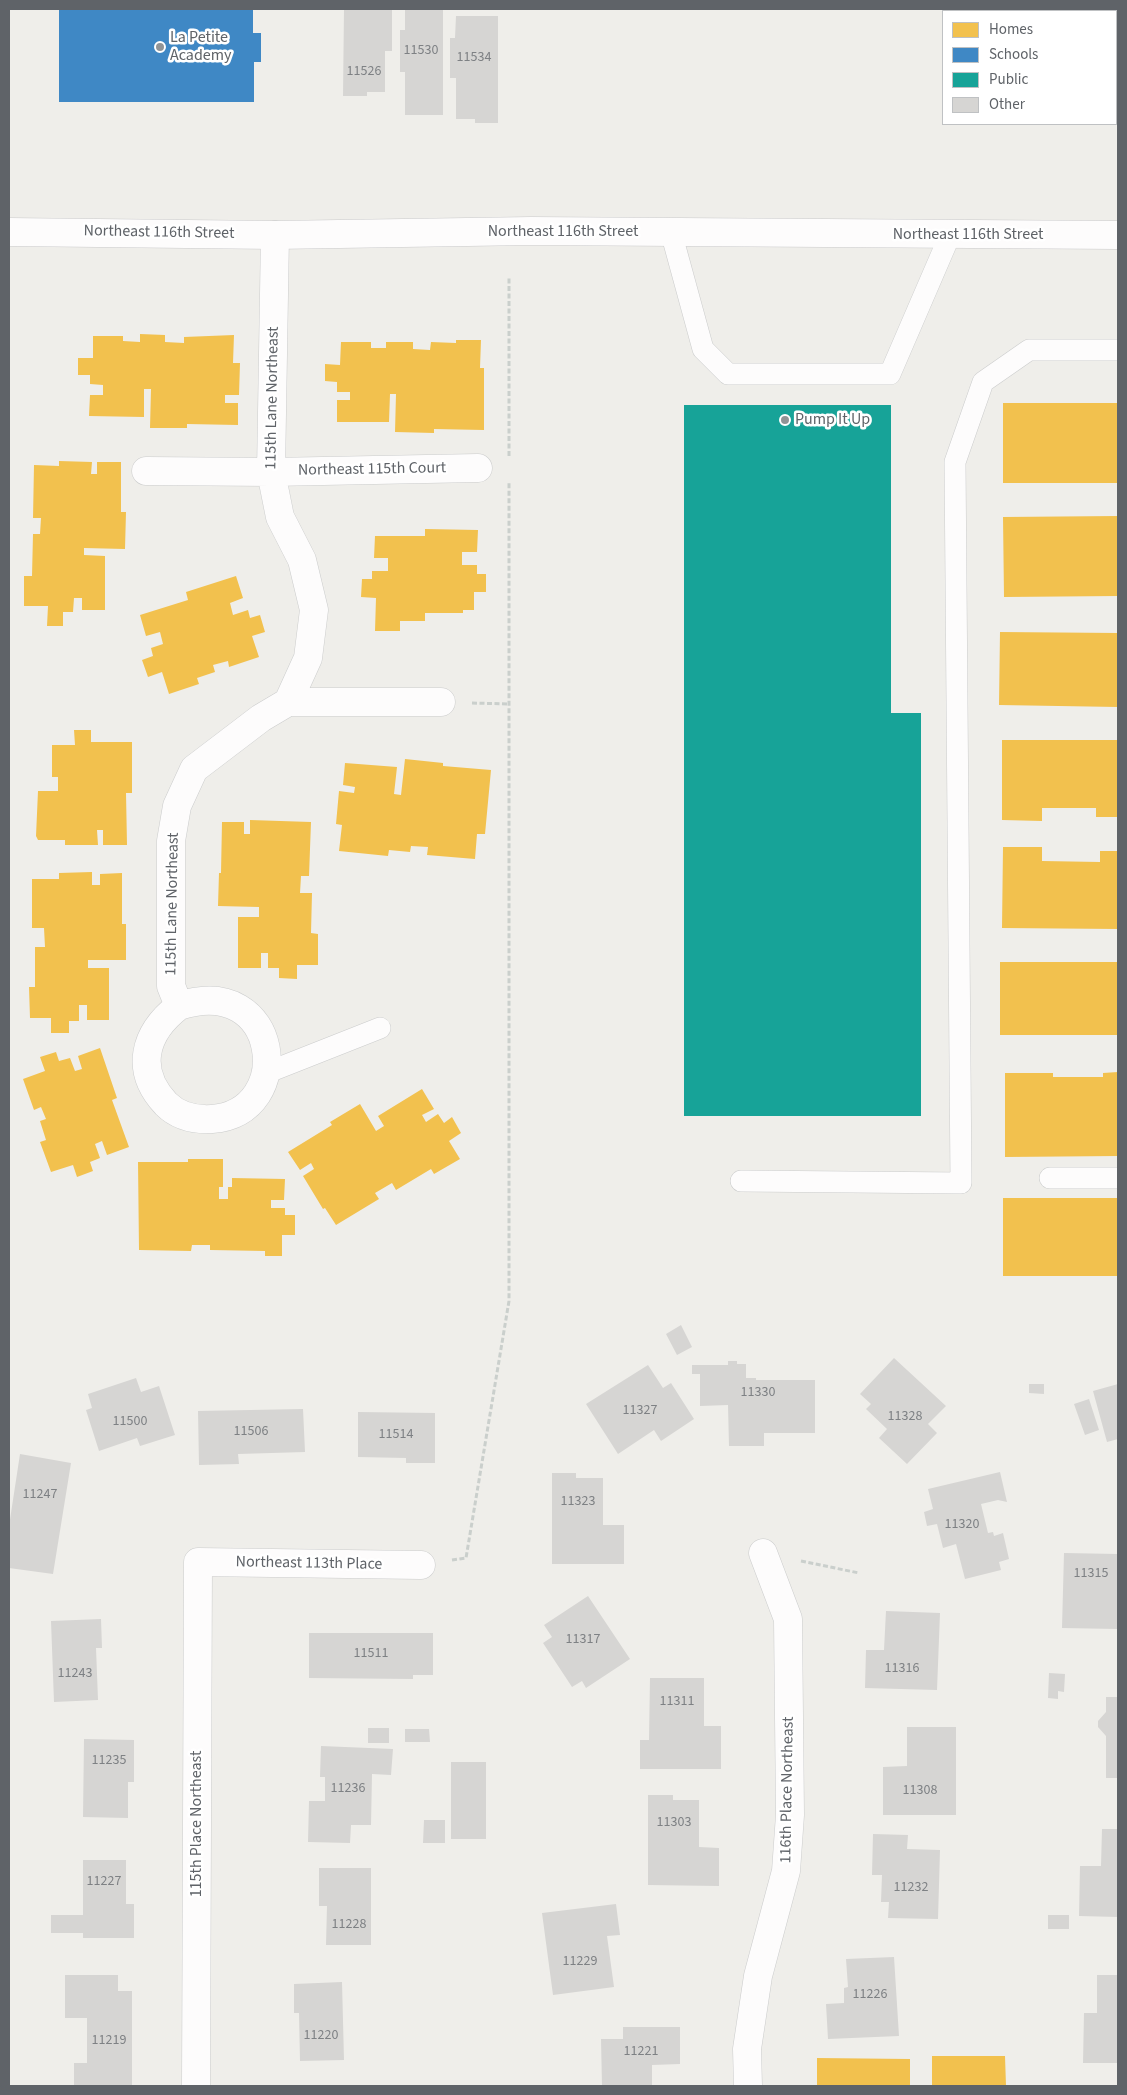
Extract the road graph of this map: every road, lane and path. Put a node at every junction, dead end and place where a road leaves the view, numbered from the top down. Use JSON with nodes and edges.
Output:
{"nodes":[{"id":1,"x":9,"y":232,"type":"edge"},
{"id":2,"x":671,"y":232,"type":"junction"},
{"id":3,"x":276,"y":235,"type":"junction"},
{"id":4,"x":950,"y":235,"type":"junction"},
{"id":5,"x":1118,"y":235,"type":"edge"},
{"id":6,"x":509,"y":276,"type":"dead end"},
{"id":7,"x":1118,"y":350,"type":"edge"},
{"id":8,"x":509,"y":458,"type":"dead end"},
{"id":9,"x":478,"y":468,"type":"dead end"},
{"id":10,"x":146,"y":471,"type":"dead end"},
{"id":11,"x":272,"y":472,"type":"junction"},
{"id":12,"x":508,"y":478,"type":"dead end"},
{"id":13,"x":288,"y":702,"type":"junction"},
{"id":14,"x":441,"y":702,"type":"dead end"},
{"id":15,"x":179,"y":1006,"type":"junction"},
{"id":16,"x":380,"y":1028,"type":"dead end"},
{"id":17,"x":266,"y":1073,"type":"junction"},
{"id":18,"x":1050,"y":1178,"type":"dead end"},
{"id":19,"x":1118,"y":1178,"type":"edge"},
{"id":20,"x":741,"y":1181,"type":"dead end"},
{"id":21,"x":763,"y":1554,"type":"joint"},
{"id":22,"x":198,"y":1562,"type":"joint"},
{"id":23,"x":421,"y":1566,"type":"joint"},
{"id":24,"x":859,"y":1573,"type":"dead end"},
{"id":25,"x":196,"y":2086,"type":"edge"},
{"id":26,"x":748,"y":2086,"type":"edge"}],
"edges":[{"from":1,"to":3,"type":"street","name":"Northeast 116th Street"},
{"from":2,"to":3,"type":"street","name":"Northeast 116th Street"},
{"from":2,"to":4,"type":"street","name":"Northeast 116th Street"},
{"from":2,"to":4,"type":"lane"},
{"from":3,"to":11,"type":"street","name":"115th Lane Northeast"},
{"from":4,"to":5,"type":"street","name":"Northeast 116th Street"},
{"from":6,"to":8,"type":"path"},
{"from":7,"to":20,"type":"lane"},
{"from":9,"to":11,"type":"street","name":"Northeast 115th Court"},
{"from":10,"to":11,"type":"street","name":"Northeast 115th Court"},
{"from":11,"to":13,"type":"street","name":"115th Lane Northeast"},
{"from":12,"to":23,"type":"path"},
{"from":13,"to":14,"type":"street"},
{"from":13,"to":15,"type":"street","name":"115th Lane Northeast"},
{"from":15,"to":17,"type":"street"},
{"from":15,"to":17,"type":"street"},
{"from":16,"to":17,"type":"lane"},
{"from":18,"to":19,"type":"lane"},
{"from":21,"to":24,"type":"path"},
{"from":21,"to":26,"type":"street","name":"116th Place Northeast"},
{"from":22,"to":23,"type":"street","name":"Northeast 113th Place"},
{"from":22,"to":25,"type":"street","name":"115th Place Northeast"}]}
